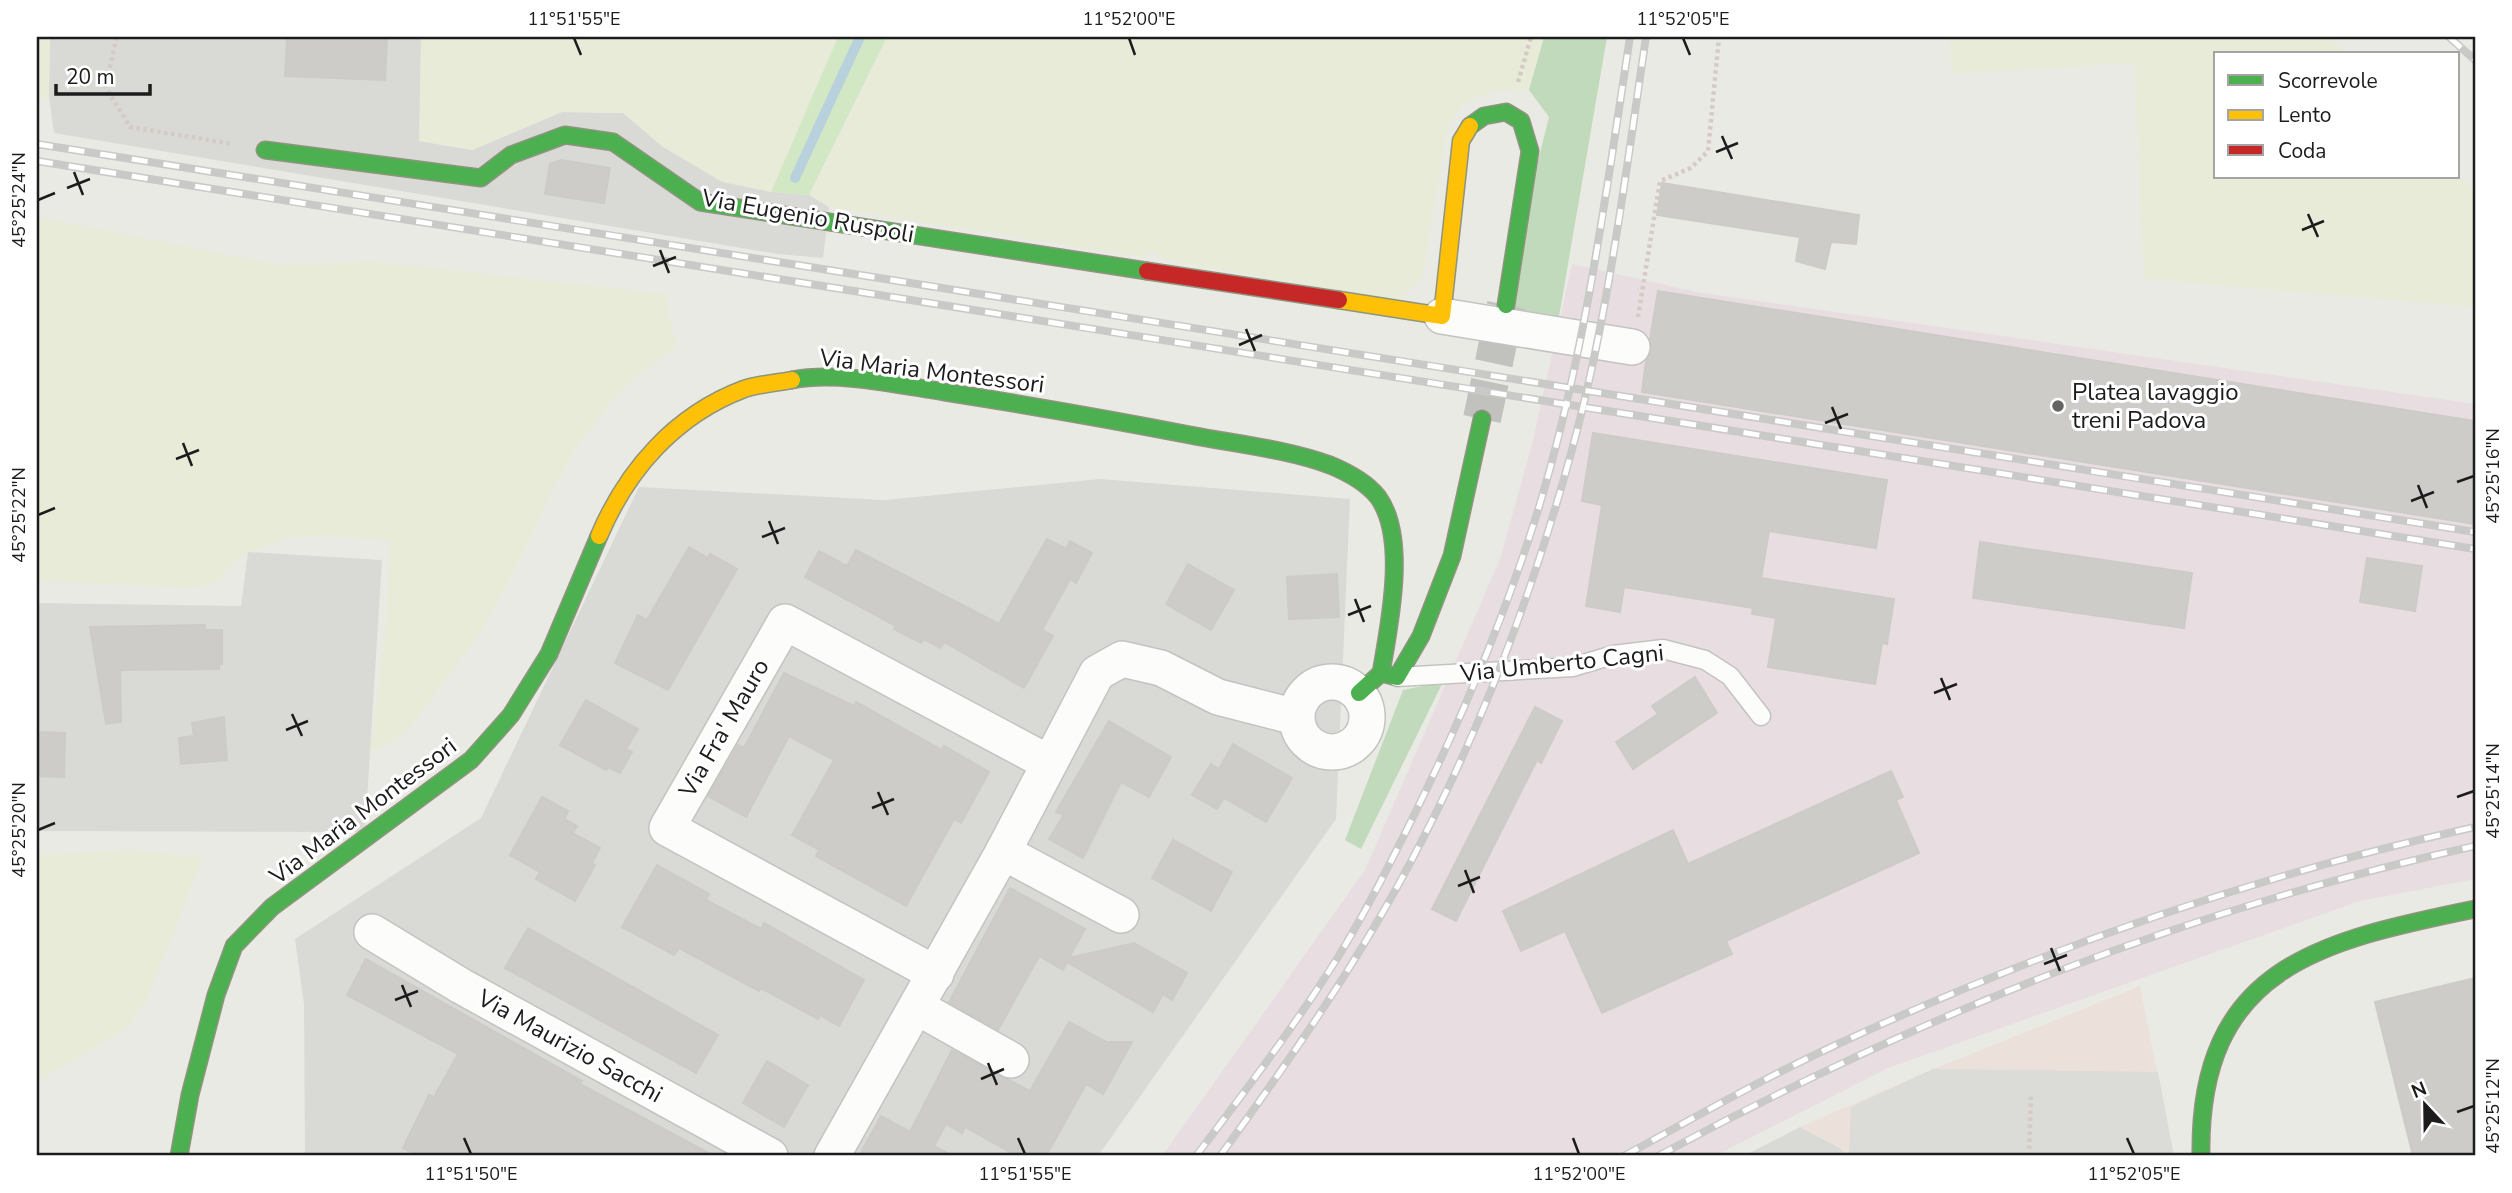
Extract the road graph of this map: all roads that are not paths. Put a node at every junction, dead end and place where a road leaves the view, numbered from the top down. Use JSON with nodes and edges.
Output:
{"nodes":[{"id":1,"x":265,"y":150,"type":"road end"},
{"id":2,"x":1506,"y":305,"type":"tunnel mouth"},
{"id":3,"x":1442,"y":316,"type":"junction"},
{"id":4,"x":1632,"y":347,"type":"road end"},
{"id":5,"x":1482,"y":419,"type":"tunnel mouth"},
{"id":6,"x":1379,"y":681,"type":"junction"},
{"id":7,"x":1761,"y":716,"type":"dead end"},
{"id":8,"x":1296,"y":717,"type":"junction"},
{"id":9,"x":1049,"y":763,"type":"junction"},
{"id":10,"x":1003,"y":852,"type":"junction"},
{"id":11,"x":2475,"y":909,"type":"edge"},
{"id":12,"x":1121,"y":915,"type":"dead end"},
{"id":13,"x":372,"y":932,"type":"dead end"},
{"id":14,"x":936,"y":975,"type":"junction"},
{"id":15,"x":917,"y":1007,"type":"junction"},
{"id":16,"x":1012,"y":1060,"type":"dead end"},
{"id":17,"x":179,"y":1156,"type":"edge"},
{"id":18,"x":771,"y":1156,"type":"edge"},
{"id":19,"x":832,"y":1156,"type":"edge"},
{"id":20,"x":2201,"y":1156,"type":"edge"}],
"edges":[{"from":1,"to":3,"type":"street","name":"Via Eugenio Ruspoli"},
{"from":2,"to":3,"type":"street"},
{"from":3,"to":4,"type":"street","name":"Via Eugenio Ruspoli"},
{"from":5,"to":6,"type":"street"},
{"from":6,"to":7,"type":"lane","name":"Via Umberto Cagni"},
{"from":6,"to":8,"type":"street","name":"Via Umberto Cagni"},
{"from":6,"to":8,"type":"street"},
{"from":6,"to":17,"type":"street","name":"Via Maria Montessori"},
{"from":8,"to":9,"type":"street"},
{"from":9,"to":10,"type":"street"},
{"from":9,"to":14,"type":"street","name":"Via Fra' Mauro"},
{"from":10,"to":12,"type":"street"},
{"from":10,"to":14,"type":"street"},
{"from":11,"to":20,"type":"street"},
{"from":13,"to":18,"type":"street","name":"Via Maurizio Sacchi"},
{"from":14,"to":15,"type":"street"},
{"from":15,"to":16,"type":"street"},
{"from":15,"to":19,"type":"street"}]}
